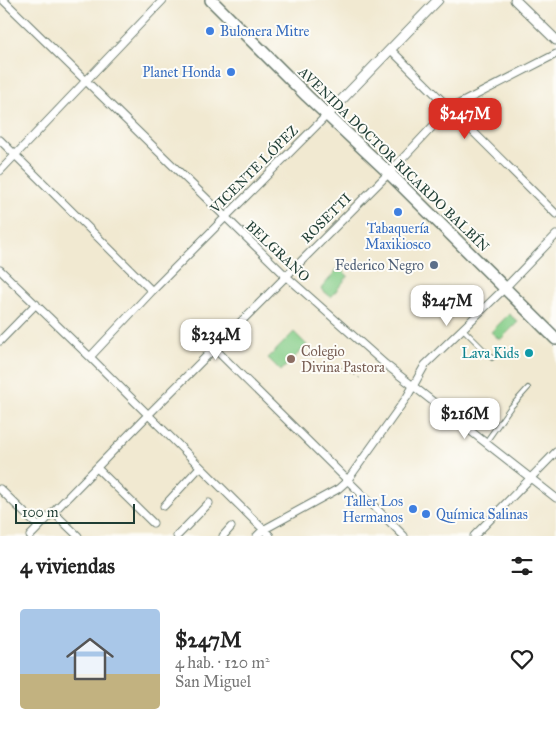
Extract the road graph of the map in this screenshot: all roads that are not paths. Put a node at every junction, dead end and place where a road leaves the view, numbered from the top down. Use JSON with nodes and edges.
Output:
{"nodes":[{"id":1,"x":3,"y":0,"type":"edge"},
{"id":2,"x":163,"y":0,"type":"edge"},
{"id":3,"x":211,"y":0,"type":"edge"},
{"id":4,"x":438,"y":0,"type":"edge"},
{"id":5,"x":516,"y":0,"type":"edge"},
{"id":6,"x":556,"y":40,"type":"edge"},
{"id":7,"x":391,"y":50,"type":"junction"},
{"id":8,"x":556,"y":54,"type":"edge"},
{"id":9,"x":85,"y":82,"type":"junction"},
{"id":10,"x":449,"y":109,"type":"junction"},
{"id":11,"x":327,"y":115,"type":"junction"},
{"id":12,"x":0,"y":140,"type":"edge"},
{"id":13,"x":15,"y":155,"type":"junction"},
{"id":14,"x":0,"y":171,"type":"edge"},
{"id":15,"x":389,"y":172,"type":"junction"},
{"id":16,"x":556,"y":214,"type":"edge"},
{"id":17,"x":224,"y":218,"type":"junction"},
{"id":18,"x":556,"y":235,"type":"edge"},
{"id":19,"x":0,"y":270,"type":"edge"},
{"id":20,"x":286,"y":276,"type":"junction"},
{"id":21,"x":504,"y":289,"type":"junction"},
{"id":22,"x":152,"y":291,"type":"junction"},
{"id":23,"x":36,"y":304,"type":"junction"},
{"id":24,"x":462,"y":328,"type":"junction"},
{"id":25,"x":556,"y":339,"type":"edge"},
{"id":26,"x":0,"y":341,"type":"edge"},
{"id":27,"x":214,"y":348,"type":"junction"},
{"id":28,"x":90,"y":357,"type":"junction"},
{"id":29,"x":492,"y":358,"type":"dead end"},
{"id":30,"x":413,"y":384,"type":"junction"},
{"id":31,"x":528,"y":388,"type":"dead end"},
{"id":32,"x":148,"y":415,"type":"junction"},
{"id":33,"x":486,"y":442,"type":"junction"},
{"id":34,"x":556,"y":452,"type":"edge"},
{"id":35,"x":200,"y":467,"type":"junction"},
{"id":36,"x":98,"y":468,"type":"junction"},
{"id":37,"x":530,"y":478,"type":"junction"},
{"id":38,"x":347,"y":481,"type":"junction"},
{"id":39,"x":0,"y":489,"type":"edge"},
{"id":40,"x":556,"y":498,"type":"edge"},
{"id":41,"x":209,"y":503,"type":"dead end"},
{"id":42,"x":164,"y":506,"type":"dead end"},
{"id":43,"x":53,"y":512,"type":"junction"},
{"id":44,"x":153,"y":523,"type":"dead end"},
{"id":45,"x":39,"y":527,"type":"junction"},
{"id":46,"x":231,"y":527,"type":"dead end"},
{"id":47,"x":264,"y":530,"type":"junction"},
{"id":48,"x":30,"y":536,"type":"edge"},
{"id":49,"x":78,"y":536,"type":"edge"},
{"id":50,"x":177,"y":536,"type":"edge"},
{"id":51,"x":223,"y":536,"type":"edge"},
{"id":52,"x":257,"y":536,"type":"edge"},
{"id":53,"x":270,"y":536,"type":"edge"},
{"id":54,"x":404,"y":536,"type":"edge"},
{"id":55,"x":474,"y":536,"type":"edge"}],
"edges":[{"from":1,"to":9,"type":"street","name":"BELGRANO"},
{"from":2,"to":9,"type":"street"},
{"from":3,"to":11,"type":"main road","name":"AVENIDA DOCTOR RICARDO BALBÍN"},
{"from":4,"to":7,"type":"street","name":"VICENTE LÓPEZ"},
{"from":5,"to":6,"type":"street"},
{"from":7,"to":10,"type":"street"},
{"from":7,"to":11,"type":"street","name":"VICENTE LÓPEZ"},
{"from":8,"to":10,"type":"street","name":"ROSETTI"},
{"from":9,"to":13,"type":"street"},
{"from":9,"to":17,"type":"street","name":"BELGRANO"},
{"from":10,"to":15,"type":"street","name":"ROSETTI"},
{"from":10,"to":16,"type":"street"},
{"from":11,"to":15,"type":"main road","name":"AVENIDA DOCTOR RICARDO BALBÍN"},
{"from":11,"to":17,"type":"street","name":"VICENTE LÓPEZ"},
{"from":12,"to":13,"type":"street"},
{"from":13,"to":14,"type":"street"},
{"from":13,"to":22,"type":"street"},
{"from":15,"to":20,"type":"street","name":"ROSETTI"},
{"from":15,"to":21,"type":"main road","name":"AVENIDA DOCTOR RICARDO BALBÍN"},
{"from":17,"to":20,"type":"street","name":"BELGRANO"},
{"from":17,"to":22,"type":"street","name":"VICENTE LÓPEZ"},
{"from":18,"to":21,"type":"street"},
{"from":19,"to":23,"type":"street"},
{"from":20,"to":27,"type":"street","name":"ROSETTI"},
{"from":20,"to":30,"type":"street","name":"BELGRANO"},
{"from":21,"to":24,"type":"street"},
{"from":21,"to":25,"type":"main road","name":"AVENIDA DOCTOR RICARDO BALBÍN"},
{"from":22,"to":28,"type":"street","name":"VICENTE LÓPEZ"},
{"from":23,"to":26,"type":"street"},
{"from":23,"to":28,"type":"street"},
{"from":24,"to":29,"type":"lane"},
{"from":24,"to":30,"type":"street"},
{"from":27,"to":32,"type":"street","name":"ROSETTI"},
{"from":27,"to":38,"type":"street"},
{"from":28,"to":32,"type":"street"},
{"from":30,"to":33,"type":"street","name":"BELGRANO"},
{"from":30,"to":38,"type":"street"},
{"from":31,"to":33,"type":"lane"},
{"from":32,"to":35,"type":"street"},
{"from":32,"to":36,"type":"street","name":"ROSETTI"},
{"from":33,"to":37,"type":"street","name":"BELGRANO"},
{"from":34,"to":37,"type":"street"},
{"from":35,"to":42,"type":"street"},
{"from":35,"to":47,"type":"street"},
{"from":36,"to":43,"type":"street","name":"ROSETTI"},
{"from":36,"to":44,"type":"street"},
{"from":37,"to":40,"type":"street","name":"BELGRANO"},
{"from":37,"to":55,"type":"street"},
{"from":38,"to":47,"type":"street"},
{"from":38,"to":54,"type":"street"},
{"from":39,"to":45,"type":"street"},
{"from":41,"to":50,"type":"street"},
{"from":43,"to":45,"type":"street","name":"ROSETTI"},
{"from":43,"to":49,"type":"street"},
{"from":45,"to":48,"type":"street","name":"ROSETTI"},
{"from":46,"to":51,"type":"street"},
{"from":47,"to":52,"type":"street"},
{"from":47,"to":53,"type":"street"}]}
